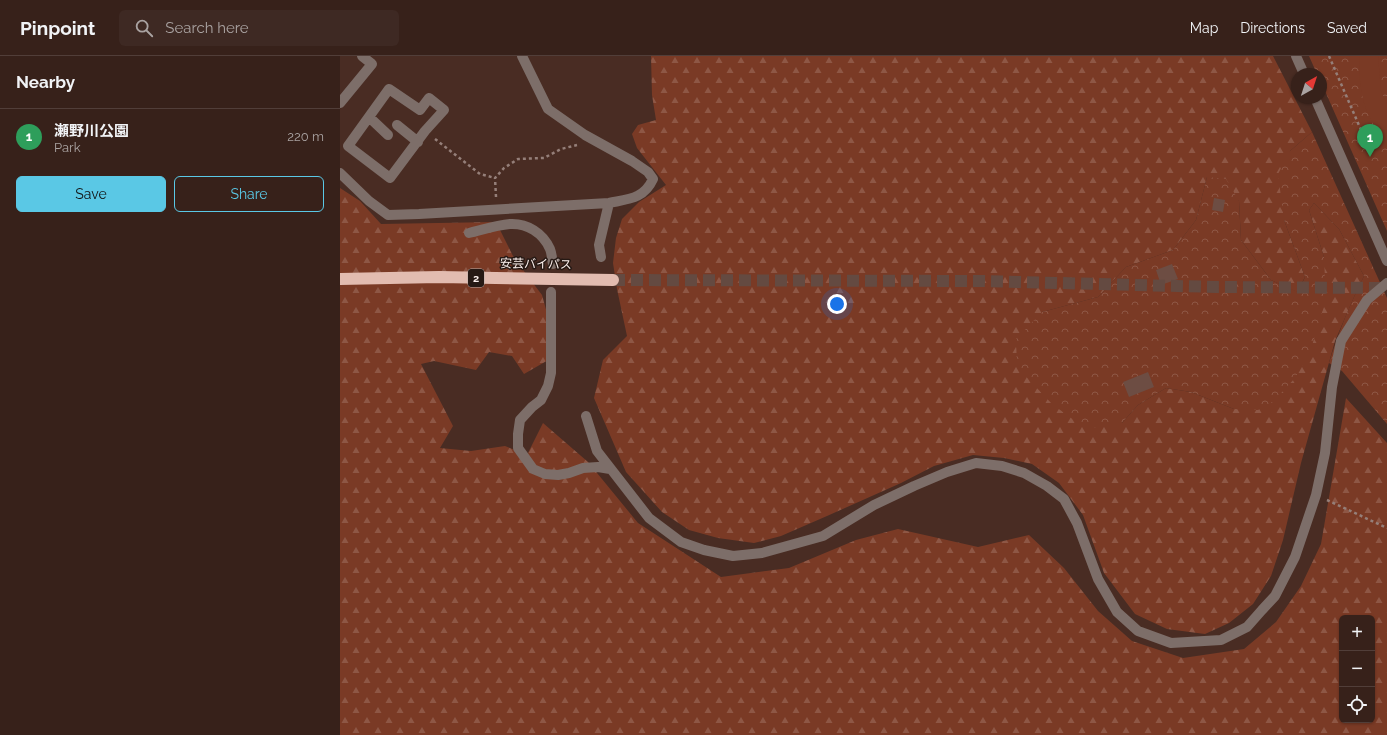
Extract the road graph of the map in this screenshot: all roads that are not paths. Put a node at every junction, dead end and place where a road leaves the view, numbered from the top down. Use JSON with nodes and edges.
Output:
{"nodes":[{"id":1,"x":362,"y":56,"type":"edge"},
{"id":2,"x":522,"y":56,"type":"edge"},
{"id":3,"x":1296,"y":56,"type":"edge"},
{"id":4,"x":1301,"y":68,"type":"edge"},
{"id":5,"x":340,"y":103,"type":"edge"},
{"id":6,"x":1318,"y":104,"type":"edge"},
{"id":7,"x":369,"y":117,"type":"junction"},
{"id":8,"x":397,"y":125,"type":"dead end"},
{"id":9,"x":388,"y":135,"type":"dead end"},
{"id":10,"x":418,"y":142,"type":"junction"},
{"id":11,"x":340,"y":173,"type":"edge"},
{"id":12,"x":609,"y":203,"type":"junction"},
{"id":13,"x":469,"y":233,"type":"dead end"},
{"id":14,"x":601,"y":257,"type":"dead end"},
{"id":15,"x":1387,"y":261,"type":"edge"},
{"id":16,"x":553,"y":264,"type":"dead end"},
{"id":17,"x":340,"y":280,"type":"edge"},
{"id":18,"x":612,"y":280,"type":"tunnel mouth"},
{"id":19,"x":1387,"y":283,"type":"edge"},
{"id":20,"x":551,"y":292,"type":"dead end"},
{"id":21,"x":586,"y":416,"type":"dead end"},
{"id":22,"x":610,"y":469,"type":"junction"}],
"edges":[{"from":1,"to":5,"type":"street"},
{"from":2,"to":12,"type":"street"},
{"from":3,"to":4,"type":"street"},
{"from":6,"to":15,"type":"street"},
{"from":7,"to":9,"type":"street"},
{"from":7,"to":10,"type":"street"},
{"from":7,"to":10,"type":"street"},
{"from":8,"to":10,"type":"street"},
{"from":11,"to":12,"type":"street"},
{"from":12,"to":14,"type":"street"},
{"from":13,"to":16,"type":"street"},
{"from":17,"to":18,"type":"highway","name":"安芸バイパス","number":"2"},
{"from":19,"to":22,"type":"street"},
{"from":20,"to":22,"type":"street"},
{"from":21,"to":22,"type":"street"}]}
